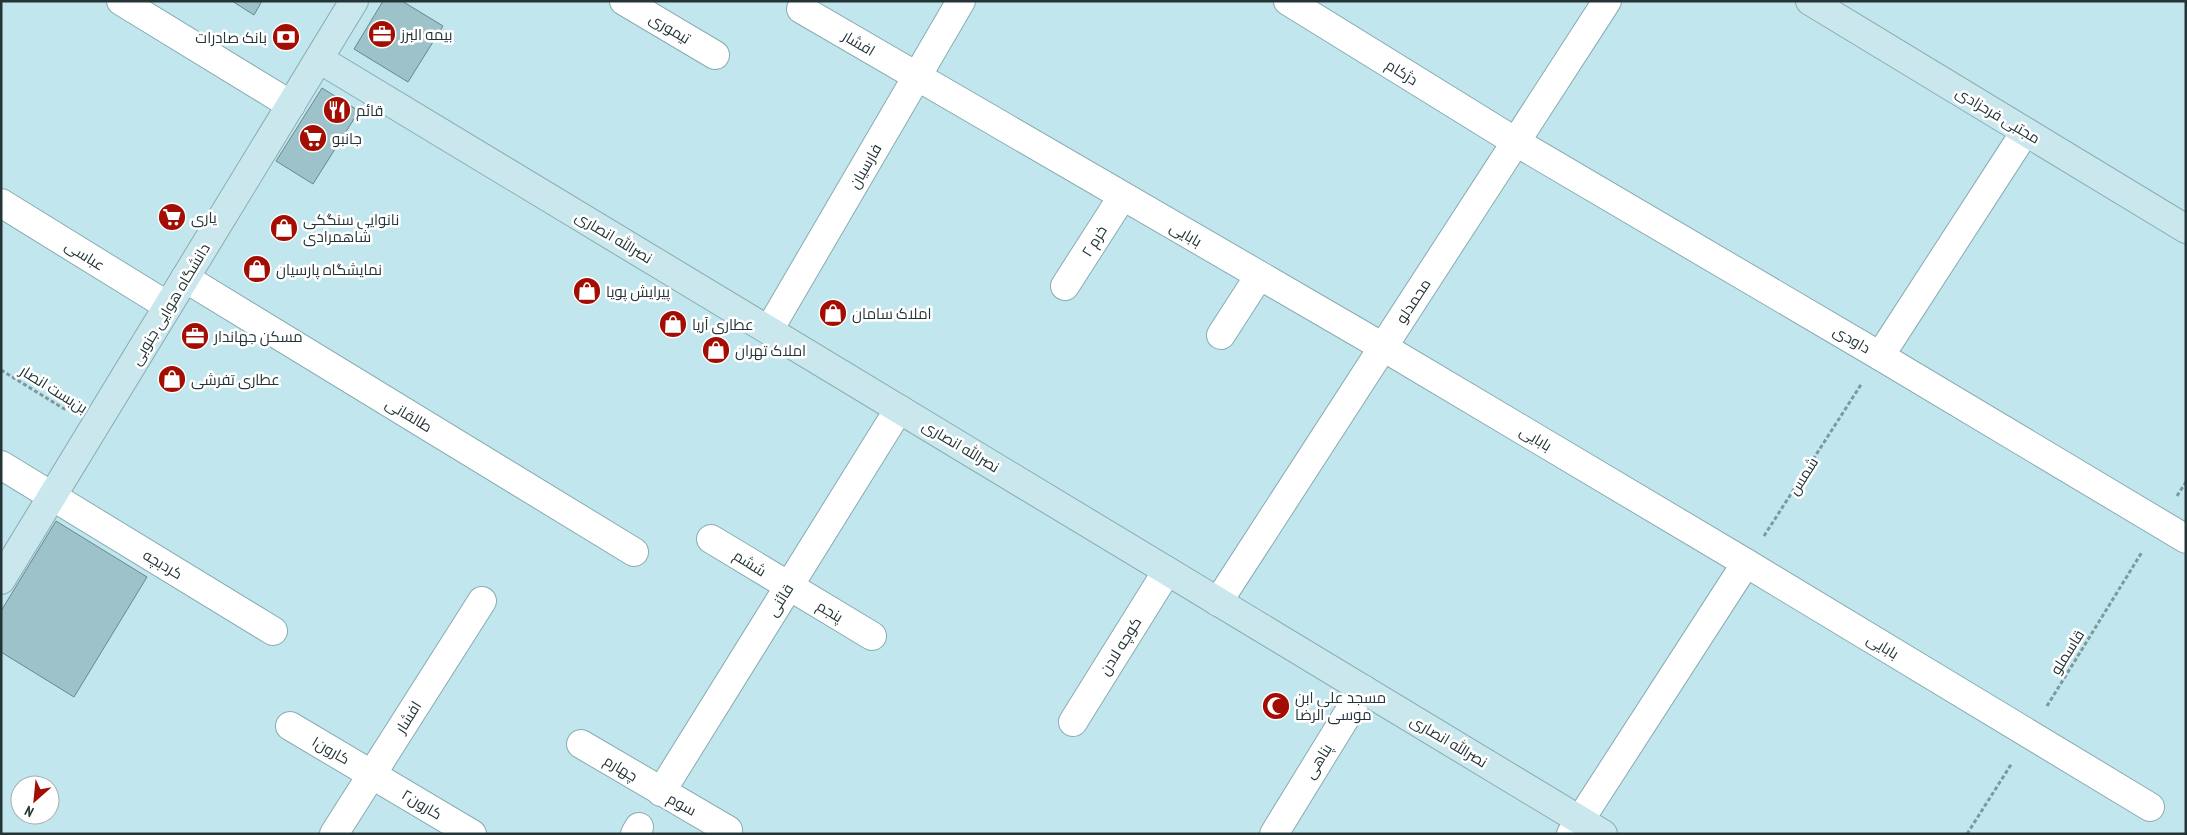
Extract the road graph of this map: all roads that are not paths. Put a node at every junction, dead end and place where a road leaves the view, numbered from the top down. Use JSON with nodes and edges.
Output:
{"nodes":[{"id":1,"x":121,"y":1,"type":"edge"},
{"id":2,"x":354,"y":1,"type":"edge"},
{"id":3,"x":624,"y":1,"type":"edge"},
{"id":4,"x":961,"y":1,"type":"edge"},
{"id":5,"x":1288,"y":1,"type":"edge"},
{"id":6,"x":1607,"y":1,"type":"edge"},
{"id":7,"x":1810,"y":1,"type":"edge"},
{"id":8,"x":801,"y":9,"type":"dead end"},
{"id":9,"x":715,"y":55,"type":"dead end"},
{"id":10,"x":319,"y":59,"type":"junction"},
{"id":11,"x":917,"y":78,"type":"junction"},
{"id":12,"x":291,"y":105,"type":"junction"},
{"id":13,"x":2025,"y":132,"type":"junction"},
{"id":14,"x":1516,"y":142,"type":"junction"},
{"id":15,"x":1122,"y":197,"type":"junction"},
{"id":16,"x":1,"y":203,"type":"edge"},
{"id":17,"x":2186,"y":229,"type":"edge"},
{"id":18,"x":1258,"y":276,"type":"junction"},
{"id":19,"x":185,"y":278,"type":"junction"},
{"id":20,"x":1065,"y":286,"type":"dead end"},
{"id":21,"x":168,"y":306,"type":"junction"},
{"id":22,"x":769,"y":330,"type":"junction"},
{"id":23,"x":1221,"y":335,"type":"dead end"},
{"id":24,"x":1383,"y":347,"type":"junction"},
{"id":25,"x":1880,"y":356,"type":"junction"},
{"id":26,"x":899,"y":409,"type":"junction"},
{"id":27,"x":1,"y":465,"type":"edge"},
{"id":28,"x":52,"y":497,"type":"junction"},
{"id":29,"x":711,"y":539,"type":"dead end"},
{"id":30,"x":2186,"y":539,"type":"edge"},
{"id":31,"x":634,"y":552,"type":"dead end"},
{"id":32,"x":1746,"y":563,"type":"junction"},
{"id":33,"x":1167,"y":571,"type":"junction"},
{"id":34,"x":1,"y":580,"type":"edge"},
{"id":35,"x":788,"y":586,"type":"junction"},
{"id":36,"x":482,"y":600,"type":"dead end"},
{"id":37,"x":1218,"y":602,"type":"junction"},
{"id":38,"x":273,"y":630,"type":"dead end"},
{"id":39,"x":872,"y":636,"type":"dead end"},
{"id":40,"x":1363,"y":689,"type":"junction"},
{"id":41,"x":1073,"y":722,"type":"dead end"},
{"id":42,"x":290,"y":726,"type":"dead end"},
{"id":43,"x":581,"y":744,"type":"dead end"},
{"id":44,"x":372,"y":774,"type":"junction"},
{"id":45,"x":661,"y":792,"type":"junction"},
{"id":46,"x":2150,"y":807,"type":"dead end"},
{"id":47,"x":1575,"y":827,"type":"edge"},
{"id":48,"x":728,"y":830,"type":"dead end"},
{"id":49,"x":1285,"y":830,"type":"edge"},
{"id":50,"x":334,"y":834,"type":"edge"},
{"id":51,"x":472,"y":834,"type":"edge"},
{"id":52,"x":1603,"y":834,"type":"edge"}],
"edges":[{"from":1,"to":12,"type":"street"},
{"from":2,"to":10,"type":"street","name":"دانشگاه هوایی جنوبی"},
{"from":3,"to":9,"type":"street","name":"تیموری"},
{"from":4,"to":11,"type":"street","name":"فارسیان"},
{"from":5,"to":14,"type":"street","name":"دژکام"},
{"from":6,"to":14,"type":"street","name":"محمدلو"},
{"from":7,"to":13,"type":"street","name":"مجتبی فرحزادی"},
{"from":8,"to":11,"type":"street","name":"افشار"},
{"from":10,"to":12,"type":"street","name":"دانشگاه هوایی جنوبی"},
{"from":10,"to":22,"type":"street","name":"نصرالله انصاری"},
{"from":11,"to":15,"type":"street","name":"بابایی"},
{"from":11,"to":22,"type":"street","name":"فارسیان"},
{"from":12,"to":19,"type":"street","name":"دانشگاه هوایی جنوبی"},
{"from":13,"to":17,"type":"street","name":"مجتبی فرحزادی"},
{"from":13,"to":25,"type":"street"},
{"from":14,"to":24,"type":"street","name":"محمدلو"},
{"from":14,"to":25,"type":"street","name":"داودی"},
{"from":15,"to":18,"type":"street","name":"بابایی"},
{"from":15,"to":20,"type":"street","name":"خرم ۲"},
{"from":16,"to":21,"type":"street","name":"عباسی"},
{"from":18,"to":23,"type":"street"},
{"from":18,"to":24,"type":"street","name":"بابایی"},
{"from":19,"to":21,"type":"street","name":"دانشگاه هوایی جنوبی"},
{"from":19,"to":31,"type":"street","name":"طالقانی"},
{"from":21,"to":28,"type":"street","name":"دانشگاه هوایی جنوبی"},
{"from":22,"to":26,"type":"street","name":"نصرالله انصاری"},
{"from":24,"to":32,"type":"street","name":"بابایی"},
{"from":24,"to":37,"type":"street","name":"محمدلو"},
{"from":25,"to":30,"type":"street","name":"داودی"},
{"from":26,"to":33,"type":"street","name":"نصرالله انصاری"},
{"from":26,"to":35,"type":"street","name":"قائنی"},
{"from":27,"to":28,"type":"street","name":"کردبچه"},
{"from":28,"to":34,"type":"street","name":"دانشگاه هوایی جنوبی"},
{"from":28,"to":38,"type":"street","name":"کردبچه"},
{"from":29,"to":35,"type":"street","name":"ششم"},
{"from":32,"to":46,"type":"street","name":"بابایی"},
{"from":32,"to":47,"type":"street"},
{"from":33,"to":37,"type":"street","name":"نصرالله انصاری"},
{"from":33,"to":41,"type":"street","name":"کوچه لادن"},
{"from":35,"to":39,"type":"street","name":"پنجم"},
{"from":35,"to":45,"type":"street","name":"قائنی"},
{"from":36,"to":44,"type":"street","name":"افشار"},
{"from":37,"to":40,"type":"street","name":"نصرالله انصاری"},
{"from":40,"to":47,"type":"street","name":"نصرالله انصاری"},
{"from":40,"to":49,"type":"street","name":"پناهی"},
{"from":42,"to":44,"type":"street","name":"کارون۱"},
{"from":43,"to":45,"type":"street","name":"چهارم"},
{"from":44,"to":50,"type":"street","name":"افشار"},
{"from":44,"to":51,"type":"street","name":"کارون۲"},
{"from":45,"to":48,"type":"street","name":"سوم"},
{"from":47,"to":52,"type":"street","name":"نصرالله انصاری"}]}
